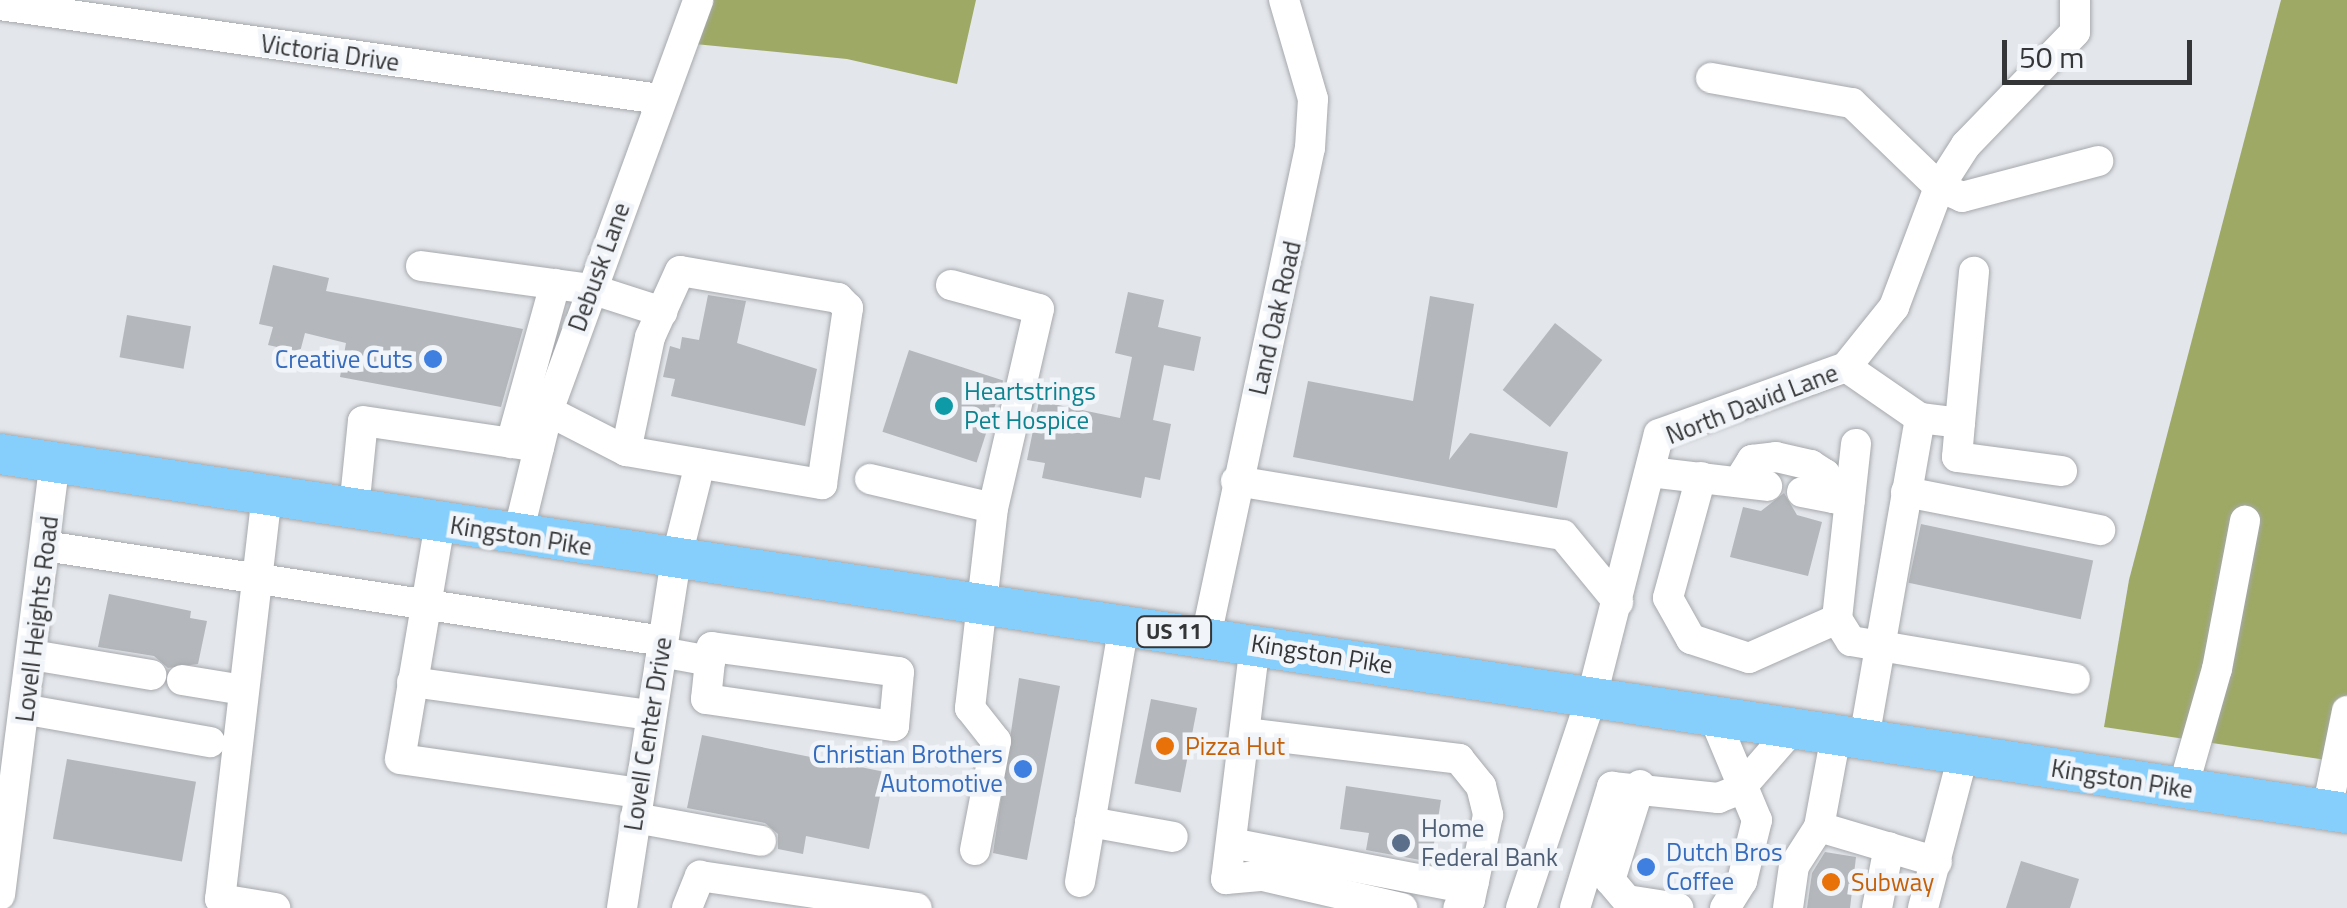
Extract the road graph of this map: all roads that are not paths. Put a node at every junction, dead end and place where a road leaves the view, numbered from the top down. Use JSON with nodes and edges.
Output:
{"nodes":[{"id":1,"x":698,"y":0,"type":"edge"},
{"id":2,"x":1284,"y":0,"type":"edge"},
{"id":3,"x":2076,"y":0,"type":"edge"},
{"id":4,"x":0,"y":4,"type":"edge"},
{"id":5,"x":97,"y":10,"type":"edge"},
{"id":6,"x":1711,"y":78,"type":"dead end"},
{"id":7,"x":660,"y":99,"type":"junction"},
{"id":8,"x":2098,"y":161,"type":"dead end"},
{"id":9,"x":1939,"y":187,"type":"junction"},
{"id":10,"x":421,"y":266,"type":"dead end"},
{"id":11,"x":1974,"y":272,"type":"dead end"},
{"id":12,"x":554,"y":284,"type":"junction"},
{"id":13,"x":951,"y":285,"type":"dead end"},
{"id":14,"x":591,"y":289,"type":"junction"},
{"id":15,"x":662,"y":312,"type":"junction"},
{"id":16,"x":1846,"y":368,"type":"junction"},
{"id":17,"x":548,"y":411,"type":"junction"},
{"id":18,"x":1920,"y":418,"type":"junction"},
{"id":19,"x":1960,"y":423,"type":"junction"},
{"id":20,"x":1856,"y":444,"type":"dead end"},
{"id":21,"x":525,"y":445,"type":"junction"},
{"id":22,"x":626,"y":451,"type":"junction"},
{"id":23,"x":0,"y":454,"type":"edge"},
{"id":24,"x":55,"y":461,"type":"junction"},
{"id":25,"x":700,"y":464,"type":"junction"},
{"id":26,"x":2062,"y":471,"type":"dead end"},
{"id":27,"x":1650,"y":472,"type":"junction"},
{"id":28,"x":1701,"y":477,"type":"junction"},
{"id":29,"x":870,"y":479,"type":"dead end"},
{"id":30,"x":1236,"y":481,"type":"junction"},
{"id":31,"x":1802,"y":492,"type":"dead end"},
{"id":32,"x":1906,"y":492,"type":"junction"},
{"id":33,"x":267,"y":494,"type":"junction"},
{"id":34,"x":1842,"y":500,"type":"junction"},
{"id":35,"x":994,"y":508,"type":"junction"},
{"id":36,"x":354,"y":509,"type":"junction"},
{"id":37,"x":2245,"y":520,"type":"dead end"},
{"id":38,"x":440,"y":523,"type":"junction"},
{"id":39,"x":2100,"y":530,"type":"dead end"},
{"id":40,"x":516,"y":538,"type":"junction"},
{"id":41,"x":46,"y":546,"type":"junction"},
{"id":42,"x":676,"y":560,"type":"junction"},
{"id":43,"x":256,"y":578,"type":"junction"},
{"id":44,"x":1618,"y":602,"type":"junction"},
{"id":45,"x":425,"y":604,"type":"junction"},
{"id":46,"x":982,"y":604,"type":"junction"},
{"id":47,"x":1838,"y":620,"type":"junction"},
{"id":48,"x":1124,"y":624,"type":"junction"},
{"id":49,"x":1206,"y":636,"type":"junction"},
{"id":50,"x":1255,"y":644,"type":"junction"},
{"id":51,"x":662,"y":647,"type":"junction"},
{"id":52,"x":1880,"y":650,"type":"junction"},
{"id":53,"x":32,"y":655,"type":"junction"},
{"id":54,"x":710,"y":661,"type":"junction"},
{"id":55,"x":150,"y":675,"type":"dead end"},
{"id":56,"x":2075,"y":679,"type":"dead end"},
{"id":57,"x":182,"y":680,"type":"dead end"},
{"id":58,"x":412,"y":682,"type":"junction"},
{"id":59,"x":243,"y":690,"type":"junction"},
{"id":60,"x":1592,"y":696,"type":"junction"},
{"id":61,"x":28,"y":710,"type":"junction"},
{"id":62,"x":2347,"y":711,"type":"edge"},
{"id":63,"x":650,"y":715,"type":"junction"},
{"id":64,"x":1713,"y":715,"type":"junction"},
{"id":65,"x":1793,"y":728,"type":"junction"},
{"id":66,"x":1244,"y":732,"type":"junction"},
{"id":67,"x":1850,"y":737,"type":"junction"},
{"id":68,"x":210,"y":742,"type":"dead end"},
{"id":69,"x":1963,"y":756,"type":"junction"},
{"id":70,"x":1632,"y":784,"type":"junction"},
{"id":71,"x":2183,"y":788,"type":"junction"},
{"id":72,"x":1743,"y":797,"type":"junction"},
{"id":73,"x":637,"y":805,"type":"junction"},
{"id":74,"x":2337,"y":812,"type":"edge"},
{"id":75,"x":1090,"y":822,"type":"junction"},
{"id":76,"x":1819,"y":827,"type":"junction"},
{"id":77,"x":1173,"y":837,"type":"dead end"},
{"id":78,"x":761,"y":841,"type":"dead end"},
{"id":79,"x":1231,"y":843,"type":"junction"},
{"id":80,"x":1889,"y":848,"type":"junction"},
{"id":81,"x":1484,"y":849,"type":"junction"},
{"id":82,"x":975,"y":850,"type":"dead end"},
{"id":83,"x":1538,"y":859,"type":"junction"},
{"id":84,"x":1937,"y":862,"type":"junction"},
{"id":85,"x":1580,"y":872,"type":"junction"},
{"id":86,"x":1080,"y":882,"type":"dead end"},
{"id":87,"x":0,"y":894,"type":"edge"},
{"id":88,"x":1466,"y":895,"type":"edge"},
{"id":89,"x":1523,"y":902,"type":"edge"},
{"id":90,"x":630,"y":906,"type":"edge"},
{"id":91,"x":275,"y":908,"type":"edge"},
{"id":92,"x":687,"y":908,"type":"edge"},
{"id":93,"x":917,"y":908,"type":"edge"},
{"id":94,"x":1402,"y":908,"type":"edge"},
{"id":95,"x":1575,"y":908,"type":"edge"},
{"id":96,"x":1602,"y":908,"type":"edge"},
{"id":97,"x":1678,"y":908,"type":"edge"},
{"id":98,"x":1704,"y":908,"type":"edge"},
{"id":99,"x":1725,"y":908,"type":"edge"},
{"id":100,"x":1788,"y":908,"type":"edge"},
{"id":101,"x":1878,"y":908,"type":"edge"},
{"id":102,"x":1923,"y":908,"type":"edge"}],
"edges":[{"from":1,"to":7,"type":"street","name":"Debusk Lane"},
{"from":2,"to":30,"type":"street","name":"Land Oak Road"},
{"from":3,"to":9,"type":"street","name":"North David Lane"},
{"from":4,"to":5,"type":"street","name":"Victoria Drive"},
{"from":5,"to":7,"type":"street","name":"Victoria Drive"},
{"from":6,"to":9,"type":"street"},
{"from":7,"to":14,"type":"street","name":"Debusk Lane"},
{"from":8,"to":9,"type":"street"},
{"from":9,"to":16,"type":"street","name":"North David Lane"},
{"from":10,"to":12,"type":"street"},
{"from":11,"to":19,"type":"street"},
{"from":12,"to":14,"type":"street"},
{"from":12,"to":21,"type":"street"},
{"from":13,"to":35,"type":"street"},
{"from":14,"to":15,"type":"street"},
{"from":14,"to":17,"type":"street","name":"Debusk Lane"},
{"from":15,"to":22,"type":"street"},
{"from":15,"to":25,"type":"street"},
{"from":16,"to":18,"type":"street"},
{"from":16,"to":27,"type":"street","name":"North David Lane"},
{"from":17,"to":21,"type":"street","name":"Debusk Lane"},
{"from":17,"to":22,"type":"street"},
{"from":18,"to":19,"type":"street"},
{"from":18,"to":32,"type":"street"},
{"from":19,"to":26,"type":"street"},
{"from":20,"to":34,"type":"street"},
{"from":21,"to":36,"type":"street"},
{"from":21,"to":40,"type":"street","name":"Debusk Lane"},
{"from":22,"to":25,"type":"street"},
{"from":23,"to":24,"type":"main road","name":"Kingston Pike","number":"US 11"},
{"from":24,"to":33,"type":"main road","name":"Kingston Pike","number":"US 11"},
{"from":24,"to":41,"type":"street","name":"Lovell Heights Road"},
{"from":25,"to":42,"type":"street","name":"Lovell Center Drive"},
{"from":27,"to":28,"type":"street"},
{"from":27,"to":44,"type":"street","name":"North David Lane"},
{"from":28,"to":34,"type":"street"},
{"from":28,"to":47,"type":"street"},
{"from":29,"to":35,"type":"street"},
{"from":30,"to":44,"type":"street"},
{"from":30,"to":49,"type":"street","name":"Land Oak Road"},
{"from":31,"to":34,"type":"street"},
{"from":32,"to":39,"type":"street"},
{"from":32,"to":52,"type":"street"},
{"from":33,"to":36,"type":"main road","name":"Kingston Pike","number":"US 11"},
{"from":33,"to":43,"type":"street"},
{"from":34,"to":47,"type":"street"},
{"from":35,"to":46,"type":"street"},
{"from":36,"to":38,"type":"main road","name":"Kingston Pike","number":"US 11"},
{"from":37,"to":71,"type":"street"},
{"from":38,"to":40,"type":"main road","name":"Kingston Pike","number":"US 11"},
{"from":38,"to":45,"type":"street"},
{"from":40,"to":42,"type":"main road","name":"Kingston Pike","number":"US 11"},
{"from":41,"to":43,"type":"street"},
{"from":41,"to":53,"type":"street","name":"Lovell Heights Road"},
{"from":42,"to":46,"type":"main road","name":"Kingston Pike","number":"US 11"},
{"from":42,"to":51,"type":"street","name":"Lovell Center Drive"},
{"from":43,"to":45,"type":"street"},
{"from":43,"to":59,"type":"street"},
{"from":44,"to":60,"type":"street","name":"North David Lane"},
{"from":45,"to":51,"type":"street"},
{"from":45,"to":58,"type":"street"},
{"from":46,"to":48,"type":"main road","name":"Kingston Pike","number":"US 11"},
{"from":46,"to":82,"type":"street"},
{"from":47,"to":52,"type":"street"},
{"from":48,"to":49,"type":"main road","name":"Kingston Pike","number":"US 11"},
{"from":48,"to":75,"type":"street"},
{"from":49,"to":50,"type":"main road","name":"Kingston Pike","number":"US 11"},
{"from":50,"to":60,"type":"main road","name":"Kingston Pike","number":"US 11"},
{"from":50,"to":66,"type":"street"},
{"from":51,"to":54,"type":"street"},
{"from":51,"to":63,"type":"street","name":"Lovell Center Drive"},
{"from":52,"to":56,"type":"street"},
{"from":52,"to":67,"type":"street"},
{"from":53,"to":55,"type":"street"},
{"from":53,"to":61,"type":"street","name":"Lovell Heights Road"},
{"from":54,"to":54,"type":"street"},
{"from":57,"to":59,"type":"street"},
{"from":58,"to":63,"type":"street"},
{"from":58,"to":73,"type":"street"},
{"from":59,"to":91,"type":"street"},
{"from":60,"to":64,"type":"main road","name":"Kingston Pike","number":"US 11"},
{"from":60,"to":83,"type":"street","name":"North David Lane"},
{"from":61,"to":68,"type":"street"},
{"from":61,"to":87,"type":"street","name":"Lovell Heights Road"},
{"from":62,"to":74,"type":"street"},
{"from":63,"to":73,"type":"street","name":"Lovell Center Drive"},
{"from":64,"to":65,"type":"main road","name":"Kingston Pike","number":"US 11"},
{"from":64,"to":72,"type":"street"},
{"from":65,"to":67,"type":"main road","name":"Kingston Pike","number":"US 11"},
{"from":65,"to":72,"type":"street"},
{"from":66,"to":79,"type":"street"},
{"from":66,"to":81,"type":"street"},
{"from":67,"to":69,"type":"main road","name":"Kingston Pike","number":"US 11"},
{"from":67,"to":76,"type":"street"},
{"from":69,"to":71,"type":"main road","name":"Kingston Pike","number":"US 11"},
{"from":69,"to":84,"type":"street"},
{"from":70,"to":72,"type":"street"},
{"from":70,"to":85,"type":"street"},
{"from":70,"to":96,"type":"street"},
{"from":70,"to":97,"type":"street"},
{"from":71,"to":74,"type":"main road","name":"Kingston Pike","number":"US 11"},
{"from":72,"to":98,"type":"street"},
{"from":72,"to":99,"type":"street"},
{"from":73,"to":78,"type":"street"},
{"from":73,"to":90,"type":"street","name":"Lovell Center Drive"},
{"from":75,"to":77,"type":"street"},
{"from":75,"to":86,"type":"street"},
{"from":76,"to":80,"type":"street"},
{"from":76,"to":100,"type":"street"},
{"from":79,"to":88,"type":"street"},
{"from":79,"to":94,"type":"street"},
{"from":80,"to":84,"type":"street"},
{"from":80,"to":101,"type":"street"},
{"from":81,"to":83,"type":"street"},
{"from":81,"to":88,"type":"street"},
{"from":83,"to":85,"type":"street"},
{"from":83,"to":89,"type":"street","name":"North David Lane"},
{"from":84,"to":102,"type":"street"},
{"from":85,"to":95,"type":"street"},
{"from":88,"to":89,"type":"street"},
{"from":92,"to":93,"type":"street"}]}
